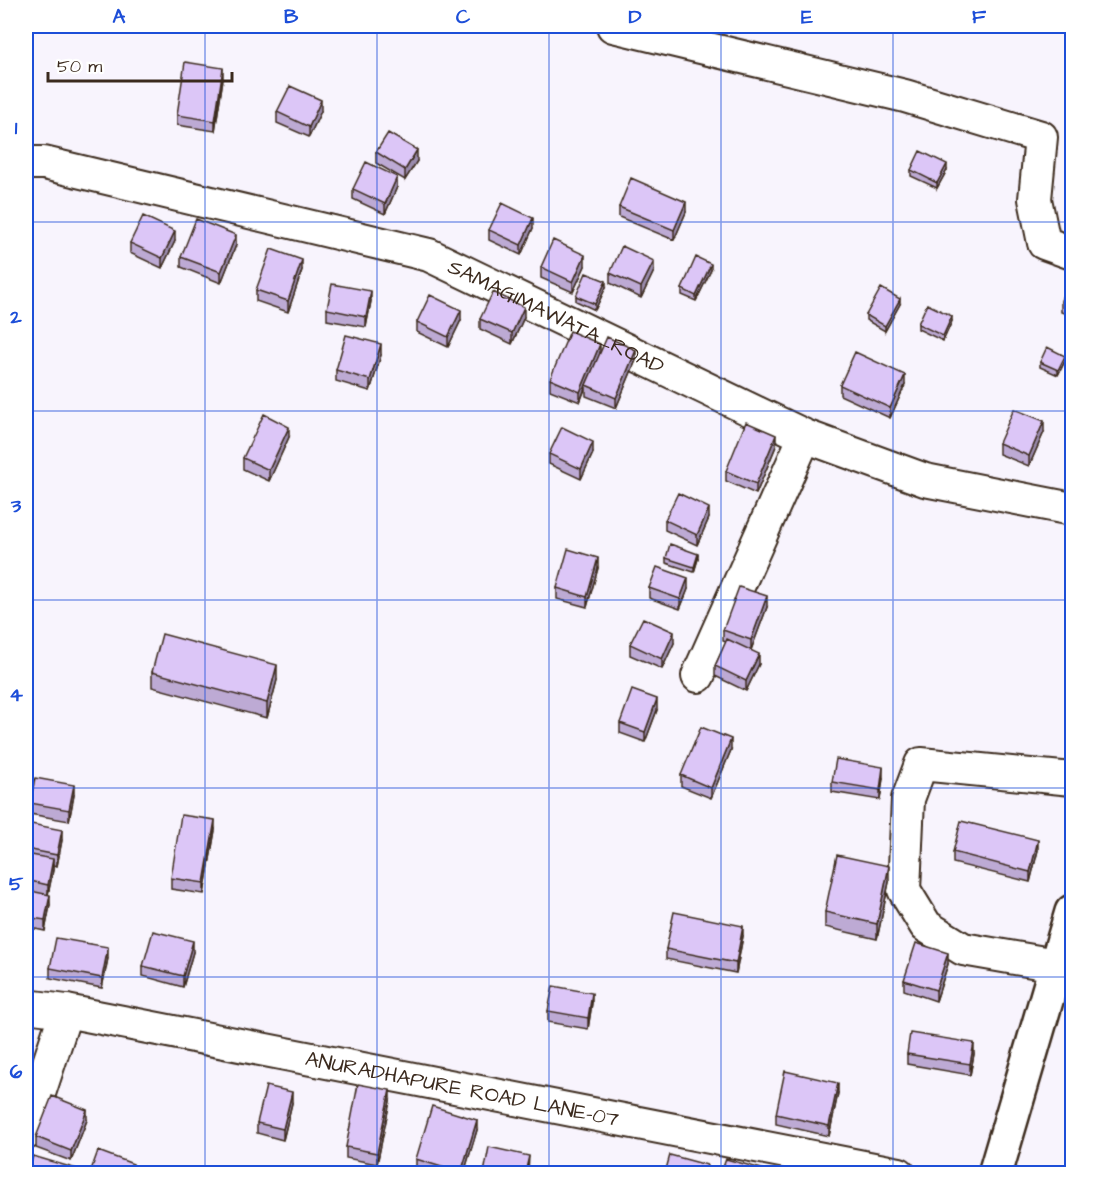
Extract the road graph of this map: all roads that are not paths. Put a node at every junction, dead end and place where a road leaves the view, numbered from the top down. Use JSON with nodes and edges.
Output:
{"nodes":[{"id":1,"x":614,"y":26,"type":"edge"},
{"id":2,"x":26,"y":163,"type":"edge"},
{"id":3,"x":1072,"y":253,"type":"edge"},
{"id":4,"x":805,"y":436,"type":"junction"},
{"id":5,"x":1072,"y":509,"type":"edge"},
{"id":6,"x":698,"y":676,"type":"dead end"},
{"id":7,"x":1072,"y":779,"type":"edge"},
{"id":8,"x":1072,"y":912,"type":"edge"},
{"id":9,"x":1056,"y":965,"type":"junction"},
{"id":10,"x":26,"y":1006,"type":"edge"},
{"id":11,"x":66,"y":1011,"type":"junction"},
{"id":12,"x":26,"y":1133,"type":"edge"},
{"id":13,"x":898,"y":1173,"type":"edge"},
{"id":14,"x":995,"y":1173,"type":"edge"}],
"edges":[{"from":1,"to":3,"type":"street"},
{"from":2,"to":4,"type":"street","name":"SAMAGIMAWATA_ROAD"},
{"from":4,"to":5,"type":"street","name":"SAMAGIMAWATA_ROAD"},
{"from":4,"to":6,"type":"street"},
{"from":7,"to":9,"type":"street"},
{"from":8,"to":9,"type":"highway"},
{"from":9,"to":14,"type":"highway"},
{"from":10,"to":11,"type":"street","name":"ANURADHAPURE ROAD LANE-07"},
{"from":11,"to":12,"type":"street"},
{"from":11,"to":13,"type":"street","name":"ANURADHAPURE ROAD LANE-07"}]}
